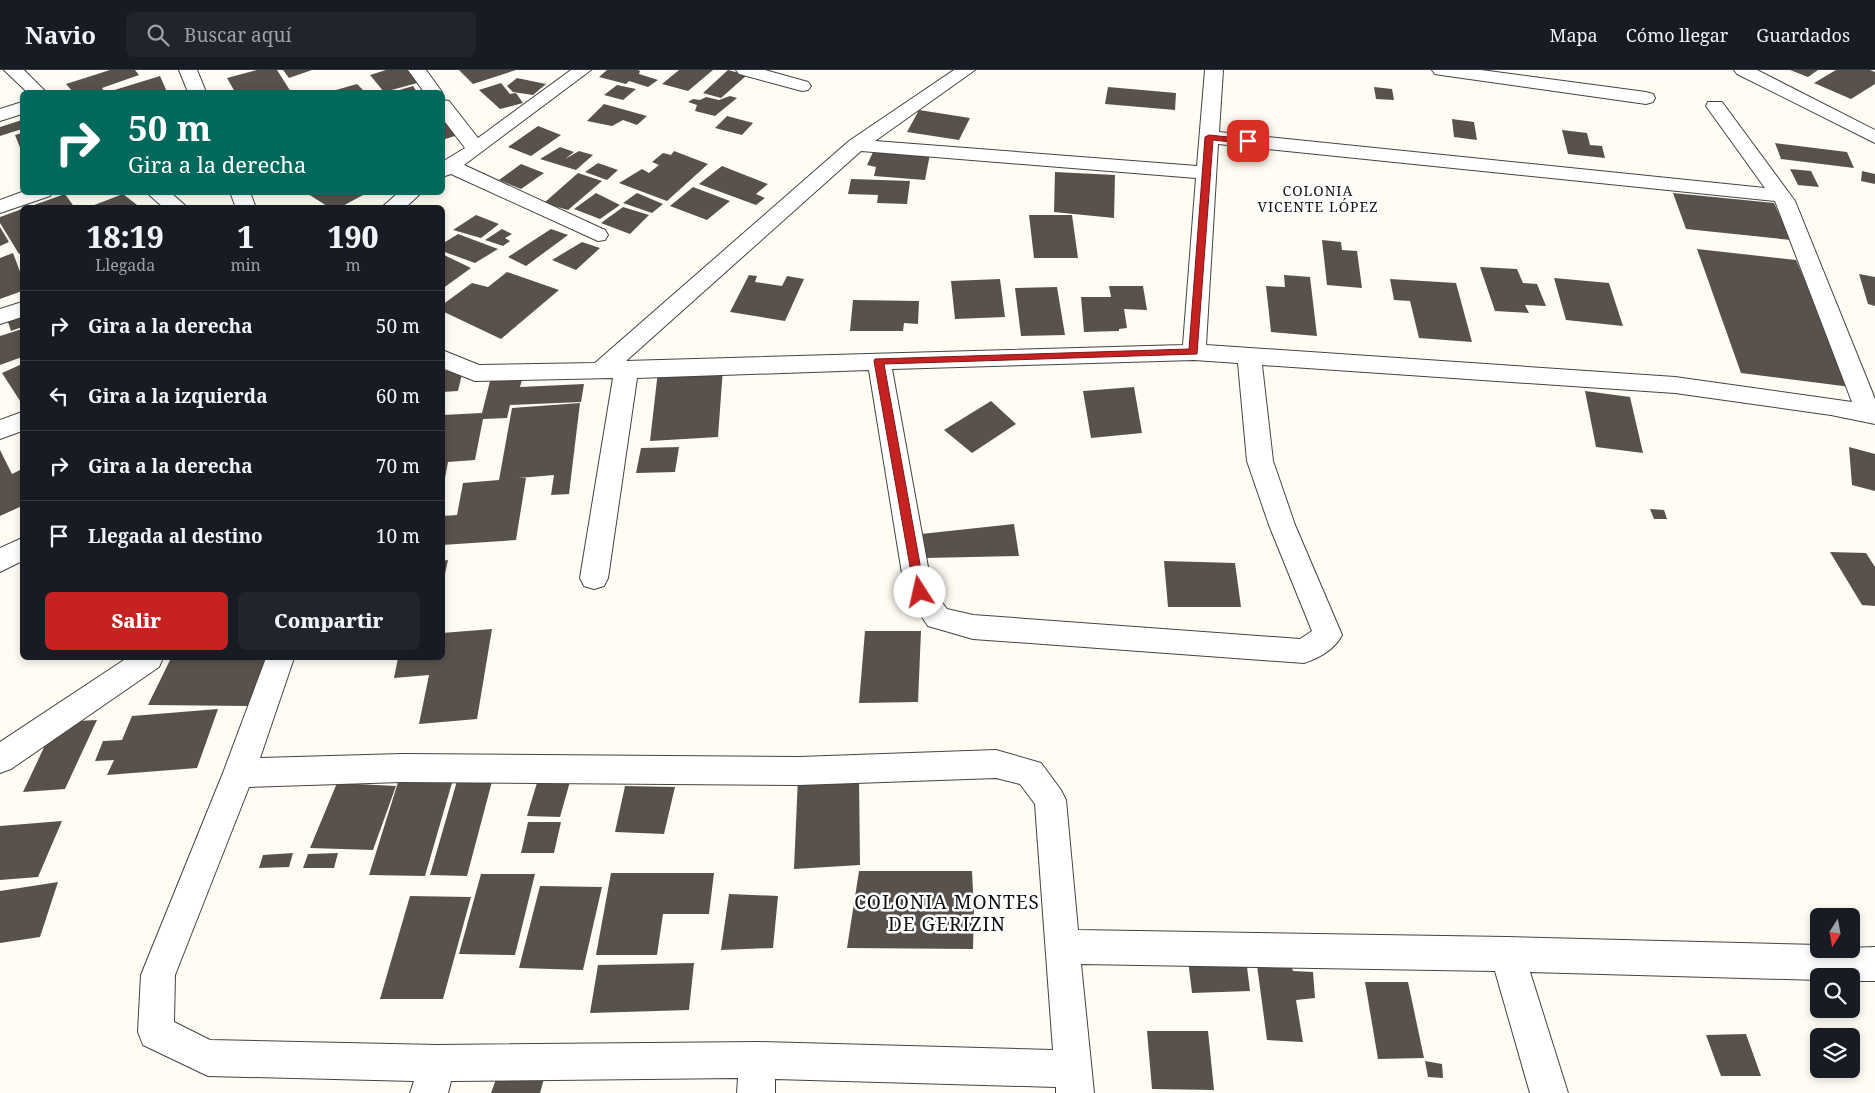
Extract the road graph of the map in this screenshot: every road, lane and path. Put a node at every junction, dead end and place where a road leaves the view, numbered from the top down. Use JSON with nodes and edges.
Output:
{"nodes":[{"id":1,"x":13,"y":70,"type":"edge"},
{"id":2,"x":188,"y":70,"type":"edge"},
{"id":3,"x":416,"y":70,"type":"edge"},
{"id":4,"x":582,"y":70,"type":"edge"},
{"id":5,"x":745,"y":70,"type":"edge"},
{"id":6,"x":966,"y":70,"type":"edge"},
{"id":7,"x":1214,"y":70,"type":"edge"},
{"id":8,"x":1441,"y":70,"type":"edge"},
{"id":9,"x":1743,"y":70,"type":"edge"},
{"id":10,"x":802,"y":86,"type":"dead end"},
{"id":11,"x":35,"y":90,"type":"edge"},
{"id":12,"x":197,"y":90,"type":"edge"},
{"id":13,"x":431,"y":90,"type":"edge"},
{"id":14,"x":1646,"y":98,"type":"dead end"},
{"id":15,"x":1715,"y":106,"type":"dead end"},
{"id":16,"x":20,"y":109,"type":"edge"},
{"id":17,"x":445,"y":109,"type":"edge"},
{"id":18,"x":0,"y":115,"type":"edge"},
{"id":19,"x":1209,"y":137,"type":"junction"},
{"id":20,"x":1875,"y":138,"type":"edge"},
{"id":21,"x":856,"y":145,"type":"junction"},
{"id":22,"x":476,"y":150,"type":"junction"},
{"id":23,"x":446,"y":169,"type":"edge"},
{"id":24,"x":1206,"y":173,"type":"junction"},
{"id":25,"x":34,"y":195,"type":"edge"},
{"id":26,"x":160,"y":195,"type":"edge"},
{"id":27,"x":408,"y":195,"type":"edge"},
{"id":28,"x":1781,"y":196,"type":"junction"},
{"id":29,"x":174,"y":205,"type":"edge"},
{"id":30,"x":394,"y":205,"type":"edge"},
{"id":31,"x":0,"y":207,"type":"edge"},
{"id":32,"x":598,"y":235,"type":"dead end"},
{"id":33,"x":20,"y":310,"type":"edge"},
{"id":34,"x":0,"y":317,"type":"edge"},
{"id":35,"x":1194,"y":352,"type":"junction"},
{"id":36,"x":1248,"y":356,"type":"junction"},
{"id":37,"x":445,"y":359,"type":"edge"},
{"id":38,"x":879,"y":361,"type":"junction"},
{"id":39,"x":626,"y":369,"type":"junction"},
{"id":40,"x":599,"y":372,"type":"junction"},
{"id":41,"x":1872,"y":414,"type":"edge"},
{"id":42,"x":20,"y":422,"type":"edge"},
{"id":43,"x":0,"y":430,"type":"edge"},
{"id":44,"x":20,"y":549,"type":"edge"},
{"id":45,"x":0,"y":561,"type":"edge"},
{"id":46,"x":594,"y":578,"type":"dead end"},
{"id":47,"x":146,"y":660,"type":"edge"},
{"id":48,"x":279,"y":660,"type":"edge"},
{"id":49,"x":0,"y":759,"type":"edge"},
{"id":50,"x":238,"y":772,"type":"junction"},
{"id":51,"x":1061,"y":947,"type":"junction"},
{"id":52,"x":1507,"y":954,"type":"junction"},
{"id":53,"x":1875,"y":964,"type":"edge"},
{"id":54,"x":757,"y":1077,"type":"edge"},
{"id":55,"x":433,"y":1078,"type":"edge"},
{"id":56,"x":1074,"y":1081,"type":"edge"},
{"id":57,"x":1549,"y":1093,"type":"edge"}],
"edges":[{"from":1,"to":11,"type":"street"},
{"from":2,"to":12,"type":"street"},
{"from":3,"to":13,"type":"street"},
{"from":4,"to":22,"type":"street"},
{"from":5,"to":10,"type":"street"},
{"from":6,"to":21,"type":"street"},
{"from":7,"to":19,"type":"street"},
{"from":8,"to":14,"type":"street"},
{"from":9,"to":20,"type":"street"},
{"from":15,"to":28,"type":"street"},
{"from":16,"to":18,"type":"street"},
{"from":17,"to":22,"type":"street"},
{"from":19,"to":24,"type":"street"},
{"from":19,"to":28,"type":"street"},
{"from":21,"to":24,"type":"street"},
{"from":21,"to":40,"type":"street"},
{"from":22,"to":23,"type":"street"},
{"from":23,"to":32,"type":"street"},
{"from":24,"to":35,"type":"street"},
{"from":25,"to":31,"type":"street"},
{"from":26,"to":29,"type":"street"},
{"from":27,"to":30,"type":"street"},
{"from":28,"to":41,"type":"street"},
{"from":33,"to":34,"type":"street"},
{"from":35,"to":36,"type":"street"},
{"from":35,"to":38,"type":"street"},
{"from":36,"to":38,"type":"street"},
{"from":36,"to":41,"type":"street"},
{"from":37,"to":40,"type":"street"},
{"from":38,"to":39,"type":"street"},
{"from":39,"to":40,"type":"street"},
{"from":39,"to":46,"type":"street"},
{"from":42,"to":43,"type":"street"},
{"from":44,"to":45,"type":"street"},
{"from":47,"to":49,"type":"street"},
{"from":48,"to":50,"type":"street"},
{"from":50,"to":51,"type":"street"},
{"from":50,"to":55,"type":"street"},
{"from":51,"to":52,"type":"street"},
{"from":51,"to":56,"type":"street"},
{"from":52,"to":53,"type":"street"},
{"from":52,"to":57,"type":"street"},
{"from":54,"to":55,"type":"street"},
{"from":54,"to":56,"type":"street"}]}
